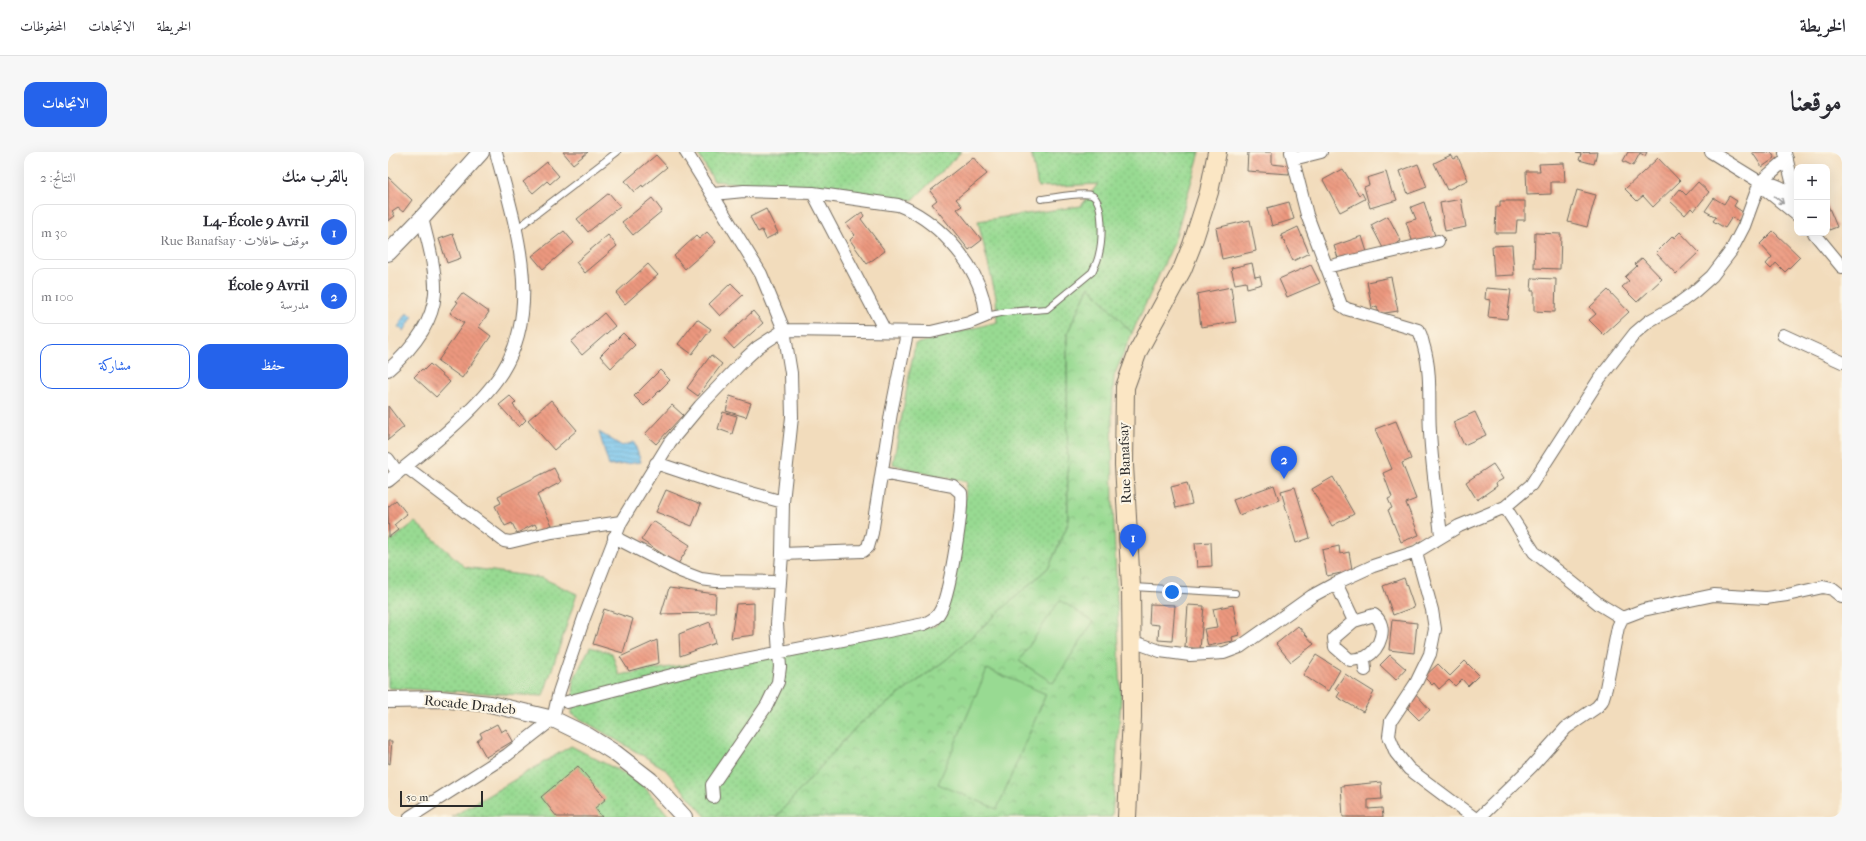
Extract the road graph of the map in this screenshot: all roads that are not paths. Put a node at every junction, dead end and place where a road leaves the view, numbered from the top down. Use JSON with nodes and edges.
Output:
{"nodes":[{"id":1,"x":481,"y":152,"type":"edge"},
{"id":2,"x":496,"y":152,"type":"edge"},
{"id":3,"x":617,"y":152,"type":"edge"},
{"id":4,"x":686,"y":152,"type":"edge"},
{"id":5,"x":1217,"y":152,"type":"edge"},
{"id":6,"x":1321,"y":152,"type":"edge"},
{"id":7,"x":1711,"y":152,"type":"edge"},
{"id":8,"x":1292,"y":156,"type":"edge"},
{"id":9,"x":1786,"y":156,"type":"edge"},
{"id":10,"x":1761,"y":183,"type":"junction"},
{"id":11,"x":813,"y":193,"type":"junction"},
{"id":12,"x":713,"y":194,"type":"junction"},
{"id":13,"x":1041,"y":199,"type":"dead end"},
{"id":14,"x":1796,"y":200,"type":"edge"},
{"id":15,"x":1797,"y":200,"type":"edge"},
{"id":16,"x":1794,"y":213,"type":"edge"},
{"id":17,"x":422,"y":218,"type":"junction"},
{"id":18,"x":515,"y":230,"type":"junction"},
{"id":19,"x":1816,"y":236,"type":"edge"},
{"id":20,"x":1438,"y":241,"type":"dead end"},
{"id":21,"x":388,"y":253,"type":"edge"},
{"id":22,"x":1326,"y":267,"type":"junction"},
{"id":23,"x":1842,"y":267,"type":"edge"},
{"id":24,"x":986,"y":316,"type":"junction"},
{"id":25,"x":784,"y":330,"type":"junction"},
{"id":26,"x":885,"y":331,"type":"junction"},
{"id":27,"x":907,"y":333,"type":"junction"},
{"id":28,"x":1783,"y":335,"type":"dead end"},
{"id":29,"x":1842,"y":362,"type":"edge"},
{"id":30,"x":388,"y":370,"type":"edge"},
{"id":31,"x":388,"y":459,"type":"edge"},
{"id":32,"x":656,"y":463,"type":"junction"},
{"id":33,"x":402,"y":470,"type":"junction"},
{"id":34,"x":882,"y":473,"type":"junction"},
{"id":35,"x":388,"y":481,"type":"edge"},
{"id":36,"x":783,"y":502,"type":"junction"},
{"id":37,"x":1505,"y":507,"type":"junction"},
{"id":38,"x":621,"y":522,"type":"junction"},
{"id":39,"x":1441,"y":535,"type":"junction"},
{"id":40,"x":614,"y":537,"type":"junction"},
{"id":41,"x":1416,"y":552,"type":"junction"},
{"id":42,"x":782,"y":554,"type":"junction"},
{"id":43,"x":780,"y":582,"type":"junction"},
{"id":44,"x":1336,"y":583,"type":"junction"},
{"id":45,"x":1131,"y":587,"type":"junction"},
{"id":46,"x":1235,"y":593,"type":"dead end"},
{"id":47,"x":1842,"y":597,"type":"edge"},
{"id":48,"x":1622,"y":618,"type":"junction"},
{"id":49,"x":1354,"y":621,"type":"junction"},
{"id":50,"x":1132,"y":641,"type":"junction"},
{"id":51,"x":778,"y":652,"type":"junction"},
{"id":52,"x":1364,"y":658,"type":"junction"},
{"id":53,"x":1366,"y":670,"type":"dead end"},
{"id":54,"x":388,"y":700,"type":"edge"},
{"id":55,"x":567,"y":702,"type":"dead end"},
{"id":56,"x":553,"y":719,"type":"junction"},
{"id":57,"x":713,"y":797,"type":"dead end"},
{"id":58,"x":1481,"y":816,"type":"edge"},
{"id":59,"x":410,"y":817,"type":"edge"},
{"id":60,"x":684,"y":817,"type":"edge"},
{"id":61,"x":1127,"y":817,"type":"edge"}],
"edges":[{"from":1,"to":17,"type":"street"},
{"from":2,"to":18,"type":"street"},
{"from":3,"to":18,"type":"lane"},
{"from":4,"to":12,"type":"street"},
{"from":5,"to":45,"type":"main road","name":"Rue Banafsay"},
{"from":6,"to":8,"type":"street"},
{"from":7,"to":10,"type":"street"},
{"from":8,"to":22,"type":"street"},
{"from":9,"to":10,"type":"street"},
{"from":9,"to":15,"type":"street"},
{"from":10,"to":14,"type":"street"},
{"from":10,"to":16,"type":"street","one_way":true},
{"from":10,"to":37,"type":"street"},
{"from":11,"to":12,"type":"street"},
{"from":11,"to":24,"type":"street"},
{"from":11,"to":26,"type":"street"},
{"from":12,"to":25,"type":"street"},
{"from":13,"to":24,"type":"lane"},
{"from":17,"to":21,"type":"street"},
{"from":17,"to":30,"type":"street"},
{"from":18,"to":33,"type":"street"},
{"from":19,"to":23,"type":"street"},
{"from":20,"to":22,"type":"street"},
{"from":22,"to":39,"type":"street"},
{"from":24,"to":27,"type":"street"},
{"from":25,"to":26,"type":"street"},
{"from":25,"to":32,"type":"street"},
{"from":25,"to":36,"type":"street"},
{"from":26,"to":27,"type":"street"},
{"from":27,"to":34,"type":"street"},
{"from":28,"to":29,"type":"street"},
{"from":31,"to":33,"type":"street"},
{"from":32,"to":36,"type":"street"},
{"from":32,"to":38,"type":"street"},
{"from":33,"to":35,"type":"street"},
{"from":33,"to":38,"type":"street"},
{"from":34,"to":42,"type":"street"},
{"from":34,"to":51,"type":"street"},
{"from":36,"to":42,"type":"street"},
{"from":37,"to":39,"type":"street"},
{"from":37,"to":48,"type":"street"},
{"from":38,"to":40,"type":"street"},
{"from":39,"to":41,"type":"street"},
{"from":40,"to":43,"type":"street"},
{"from":40,"to":56,"type":"street"},
{"from":41,"to":44,"type":"street"},
{"from":41,"to":58,"type":"street"},
{"from":42,"to":43,"type":"street"},
{"from":43,"to":51,"type":"street"},
{"from":44,"to":49,"type":"street"},
{"from":44,"to":50,"type":"street"},
{"from":45,"to":46,"type":"lane"},
{"from":45,"to":50,"type":"main road","name":"Rue Banafsay"},
{"from":47,"to":48,"type":"street"},
{"from":48,"to":58,"type":"street"},
{"from":49,"to":52,"type":"street"},
{"from":49,"to":52,"type":"street"},
{"from":50,"to":61,"type":"main road","name":"Rue Banafsay"},
{"from":51,"to":55,"type":"street"},
{"from":51,"to":57,"type":"street"},
{"from":52,"to":53,"type":"street"},
{"from":54,"to":56,"type":"street","name":"Rocade Dradeb"},
{"from":56,"to":59,"type":"street"},
{"from":56,"to":60,"type":"street","name":"Rocade Dradeb"}]}
